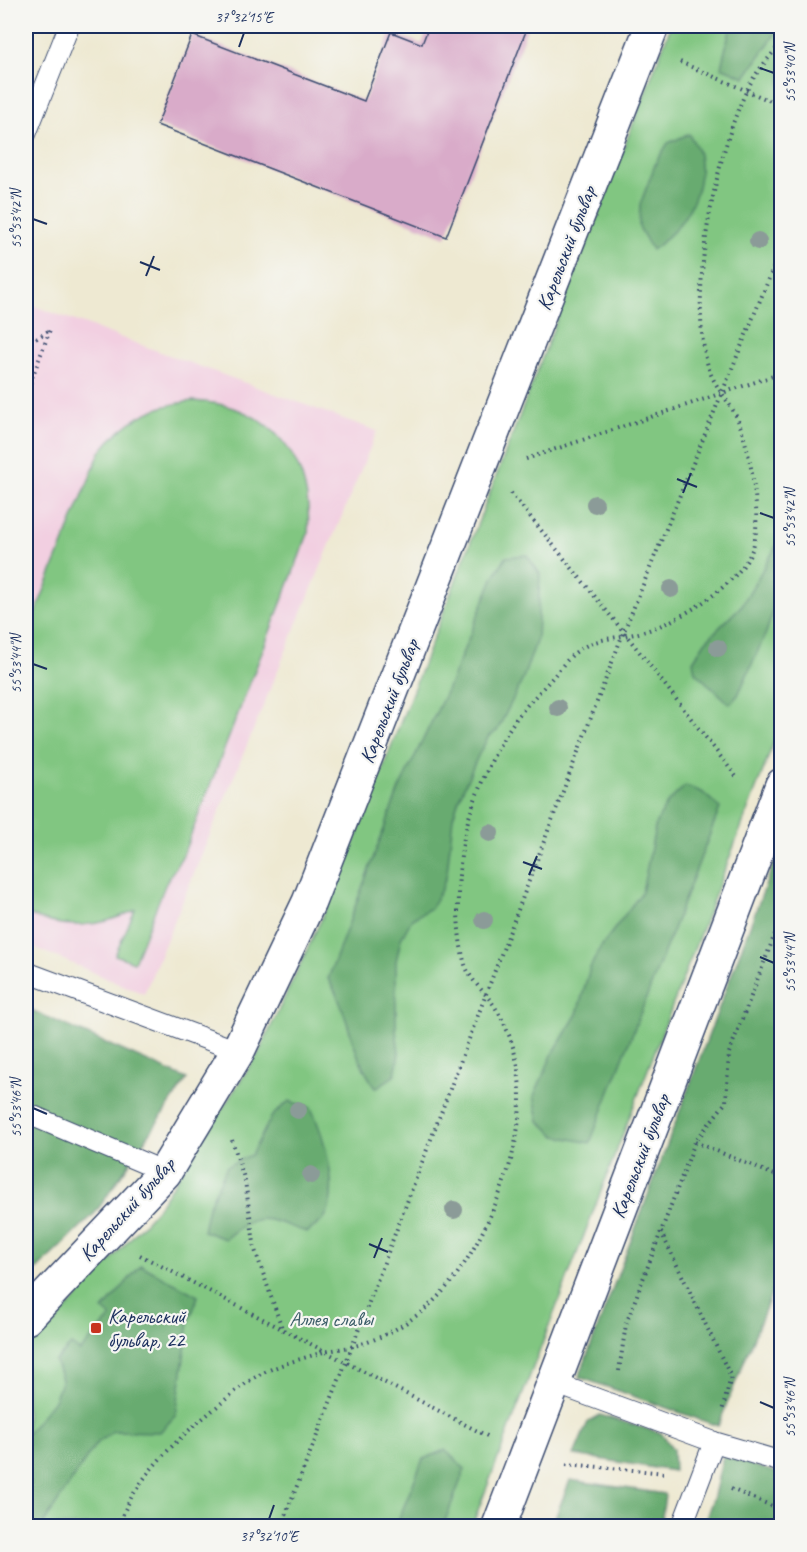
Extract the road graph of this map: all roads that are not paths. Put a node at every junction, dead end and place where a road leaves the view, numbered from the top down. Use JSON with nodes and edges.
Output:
{"nodes":[{"id":1,"x":69,"y":26,"type":"edge"},
{"id":2,"x":648,"y":37,"type":"edge"},
{"id":3,"x":26,"y":134,"type":"edge"},
{"id":4,"x":780,"y":793,"type":"edge"},
{"id":5,"x":27,"y":977,"type":"edge"},
{"id":6,"x":238,"y":1051,"type":"junction"},
{"id":7,"x":26,"y":1113,"type":"edge"},
{"id":8,"x":165,"y":1172,"type":"junction"},
{"id":9,"x":26,"y":1318,"type":"edge"},
{"id":10,"x":554,"y":1383,"type":"junction"},
{"id":11,"x":714,"y":1442,"type":"junction"},
{"id":12,"x":782,"y":1462,"type":"edge"},
{"id":13,"x":499,"y":1527,"type":"edge"},
{"id":14,"x":682,"y":1527,"type":"edge"}],
"edges":[{"from":1,"to":3,"type":"lane"},
{"from":2,"to":6,"type":"street","name":"Карельский бульвар"},
{"from":4,"to":10,"type":"street","name":"Карельский бульвар"},
{"from":5,"to":6,"type":"lane"},
{"from":6,"to":8,"type":"street","name":"Карельский бульвар"},
{"from":7,"to":8,"type":"lane"},
{"from":8,"to":9,"type":"street","name":"Карельский бульвар"},
{"from":10,"to":11,"type":"lane"},
{"from":10,"to":13,"type":"street","name":"Карельский бульвар"},
{"from":11,"to":12,"type":"lane"},
{"from":11,"to":14,"type":"lane"}]}
